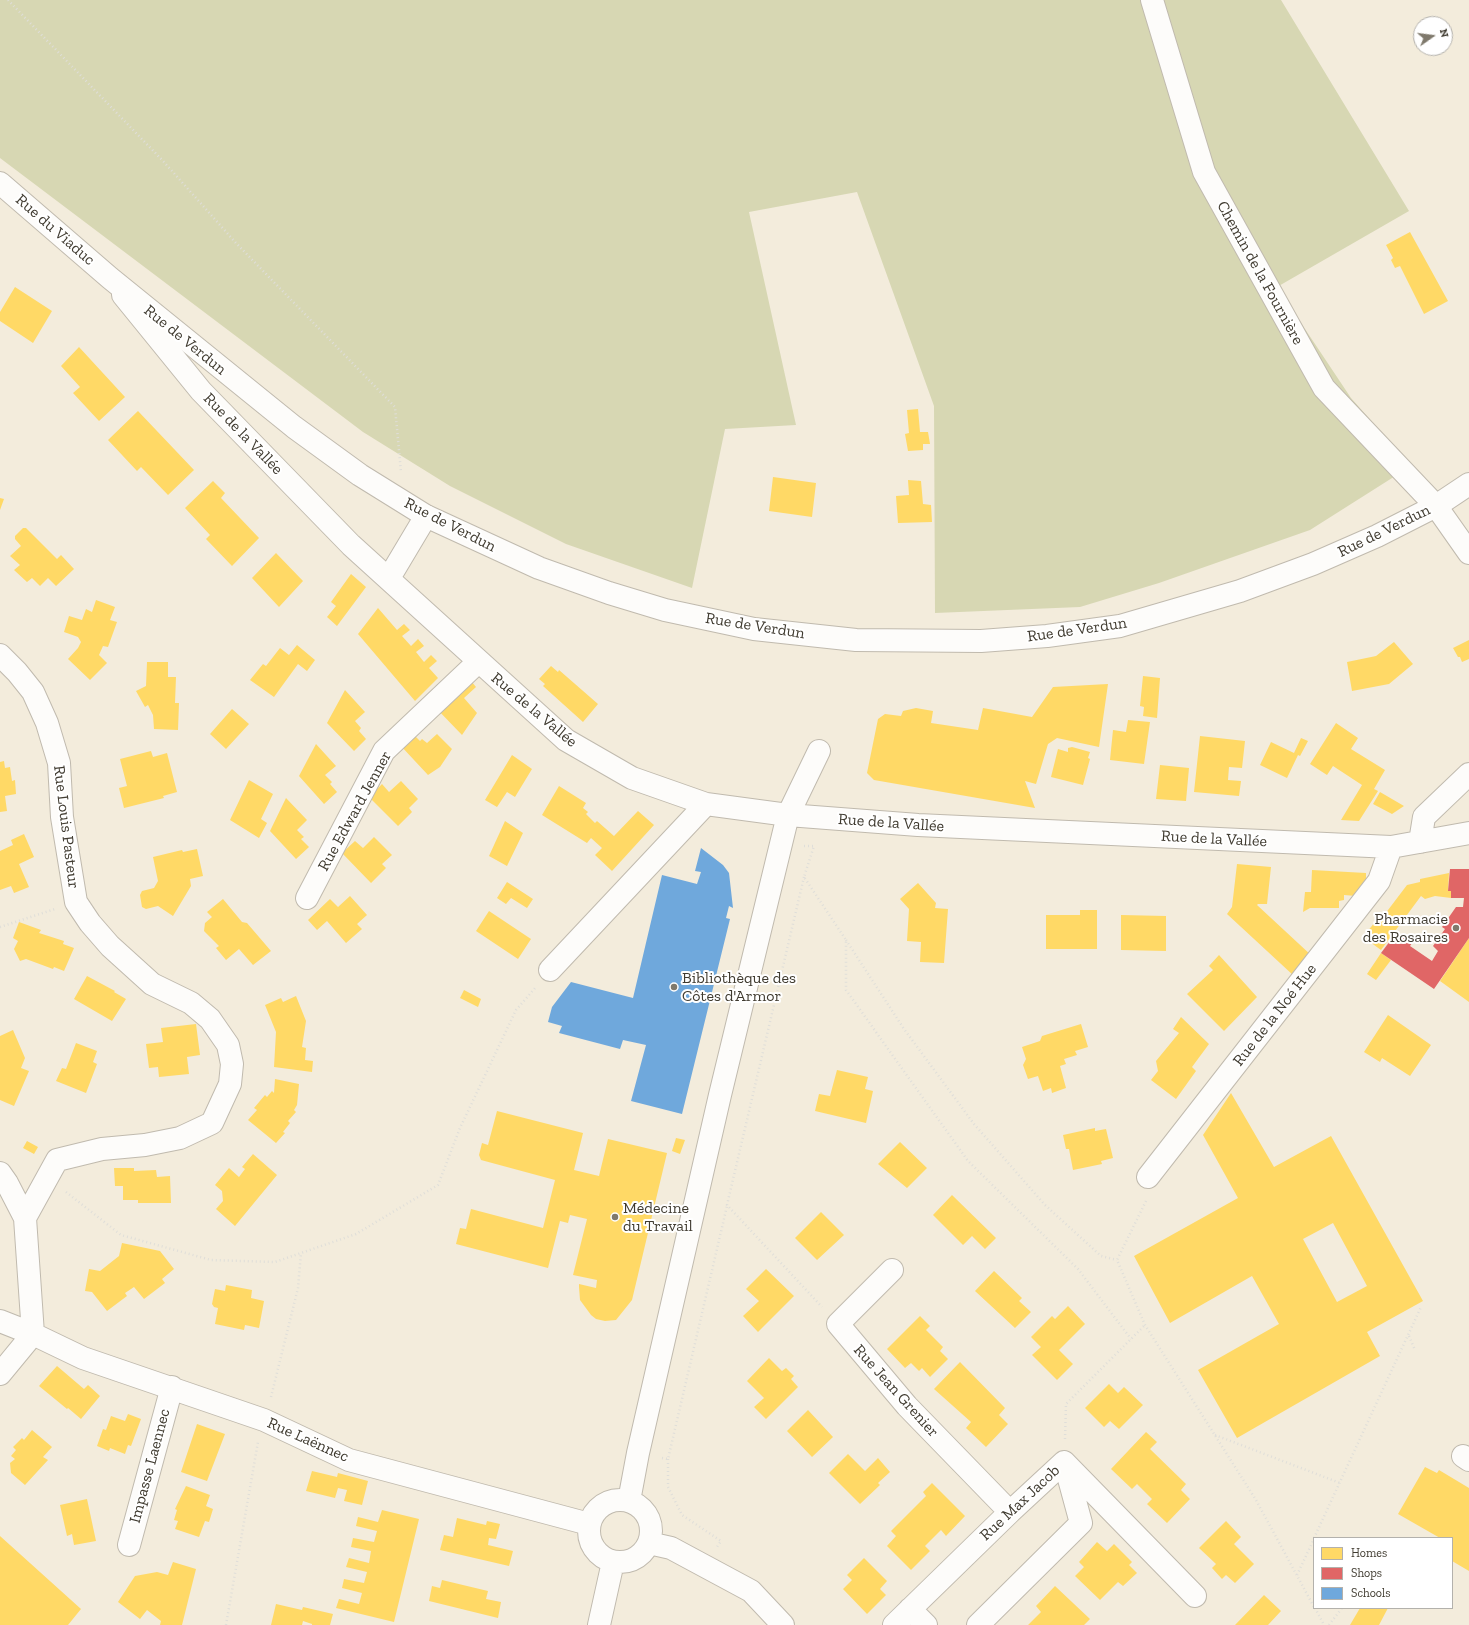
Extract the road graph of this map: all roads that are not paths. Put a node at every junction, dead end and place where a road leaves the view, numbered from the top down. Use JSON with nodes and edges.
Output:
{"nodes":[{"id":1,"x":1152,"y":0,"type":"edge"},
{"id":2,"x":0,"y":183,"type":"edge"},
{"id":3,"x":110,"y":278,"type":"junction"},
{"id":4,"x":1469,"y":484,"type":"edge"},
{"id":5,"x":1436,"y":506,"type":"junction"},
{"id":6,"x":426,"y":516,"type":"junction"},
{"id":7,"x":1469,"y":553,"type":"edge"},
{"id":8,"x":389,"y":578,"type":"junction"},
{"id":9,"x":0,"y":655,"type":"edge"},
{"id":10,"x":478,"y":662,"type":"junction"},
{"id":11,"x":819,"y":750,"type":"dead end"},
{"id":12,"x":1469,"y":774,"type":"edge"},
{"id":13,"x":706,"y":804,"type":"junction"},
{"id":14,"x":788,"y":815,"type":"junction"},
{"id":15,"x":1469,"y":833,"type":"edge"},
{"id":16,"x":1420,"y":842,"type":"junction"},
{"id":17,"x":1391,"y":847,"type":"junction"},
{"id":18,"x":307,"y":898,"type":"dead end"},
{"id":19,"x":550,"y":970,"type":"road end"},
{"id":20,"x":0,"y":1173,"type":"edge"},
{"id":21,"x":1148,"y":1177,"type":"road end"},
{"id":22,"x":25,"y":1218,"type":"junction"},
{"id":23,"x":892,"y":1270,"type":"dead end"},
{"id":24,"x":0,"y":1322,"type":"edge"},
{"id":25,"x":33,"y":1334,"type":"junction"},
{"id":26,"x":0,"y":1374,"type":"edge"},
{"id":27,"x":172,"y":1388,"type":"junction"},
{"id":28,"x":1064,"y":1462,"type":"junction"},
{"id":29,"x":629,"y":1501,"type":"junction"},
{"id":30,"x":1010,"y":1512,"type":"junction"},
{"id":31,"x":589,"y":1524,"type":"junction"},
{"id":32,"x":649,"y":1543,"type":"junction"},
{"id":33,"x":129,"y":1545,"type":"dead end"},
{"id":34,"x":613,"y":1562,"type":"junction"},
{"id":35,"x":1195,"y":1596,"type":"dead end"},
{"id":36,"x":910,"y":1609,"type":"junction"},
{"id":37,"x":599,"y":1625,"type":"edge"},
{"id":38,"x":783,"y":1625,"type":"edge"},
{"id":39,"x":894,"y":1625,"type":"edge"},
{"id":40,"x":926,"y":1625,"type":"edge"},
{"id":41,"x":978,"y":1625,"type":"edge"}],
"edges":[{"from":1,"to":5,"type":"street","name":"Chemin de la Fournière"},
{"from":2,"to":3,"type":"street","name":"Rue du Viaduc"},
{"from":3,"to":6,"type":"street","name":"Rue de Verdun"},
{"from":3,"to":8,"type":"street","name":"Rue de la Vallée"},
{"from":4,"to":5,"type":"street","name":"Rue de Verdun"},
{"from":5,"to":6,"type":"street","name":"Rue de Verdun"},
{"from":5,"to":7,"type":"street","name":"Chemin de la Fournière"},
{"from":6,"to":8,"type":"street"},
{"from":8,"to":10,"type":"street","name":"Rue de la Vallée"},
{"from":9,"to":22,"type":"street","name":"Rue Louis Pasteur"},
{"from":10,"to":13,"type":"street","name":"Rue de la Vallée"},
{"from":10,"to":18,"type":"street","name":"Rue Edward Jenner"},
{"from":11,"to":14,"type":"street"},
{"from":12,"to":16,"type":"street"},
{"from":13,"to":14,"type":"street","name":"Rue de la Vallée"},
{"from":13,"to":19,"type":"street"},
{"from":14,"to":17,"type":"street","name":"Rue de la Vallée"},
{"from":14,"to":29,"type":"street"},
{"from":15,"to":16,"type":"street","name":"Rue de la Vallée"},
{"from":16,"to":17,"type":"street","name":"Rue de la Vallée"},
{"from":17,"to":21,"type":"street","name":"Rue de la Noé Hue"},
{"from":20,"to":22,"type":"street"},
{"from":22,"to":25,"type":"street"},
{"from":23,"to":30,"type":"street","name":"Rue Jean Grenier"},
{"from":24,"to":25,"type":"street","name":"Rue Laënnec"},
{"from":25,"to":26,"type":"street"},
{"from":25,"to":27,"type":"street","name":"Rue Laënnec"},
{"from":27,"to":31,"type":"street","name":"Rue Laënnec"},
{"from":27,"to":33,"type":"street","name":"Impasse Laennec"},
{"from":28,"to":30,"type":"street","name":"Rue Max Jacob"},
{"from":28,"to":35,"type":"street","name":"Rue Max Jacob"},
{"from":28,"to":41,"type":"street"},
{"from":29,"to":31,"type":"street"},
{"from":29,"to":32,"type":"street"},
{"from":30,"to":36,"type":"street","name":"Rue Max Jacob"},
{"from":31,"to":34,"type":"street"},
{"from":32,"to":34,"type":"street"},
{"from":32,"to":38,"type":"street"},
{"from":34,"to":37,"type":"street"},
{"from":36,"to":39,"type":"street","name":"Rue Max Jacob"},
{"from":36,"to":40,"type":"street"}]}
